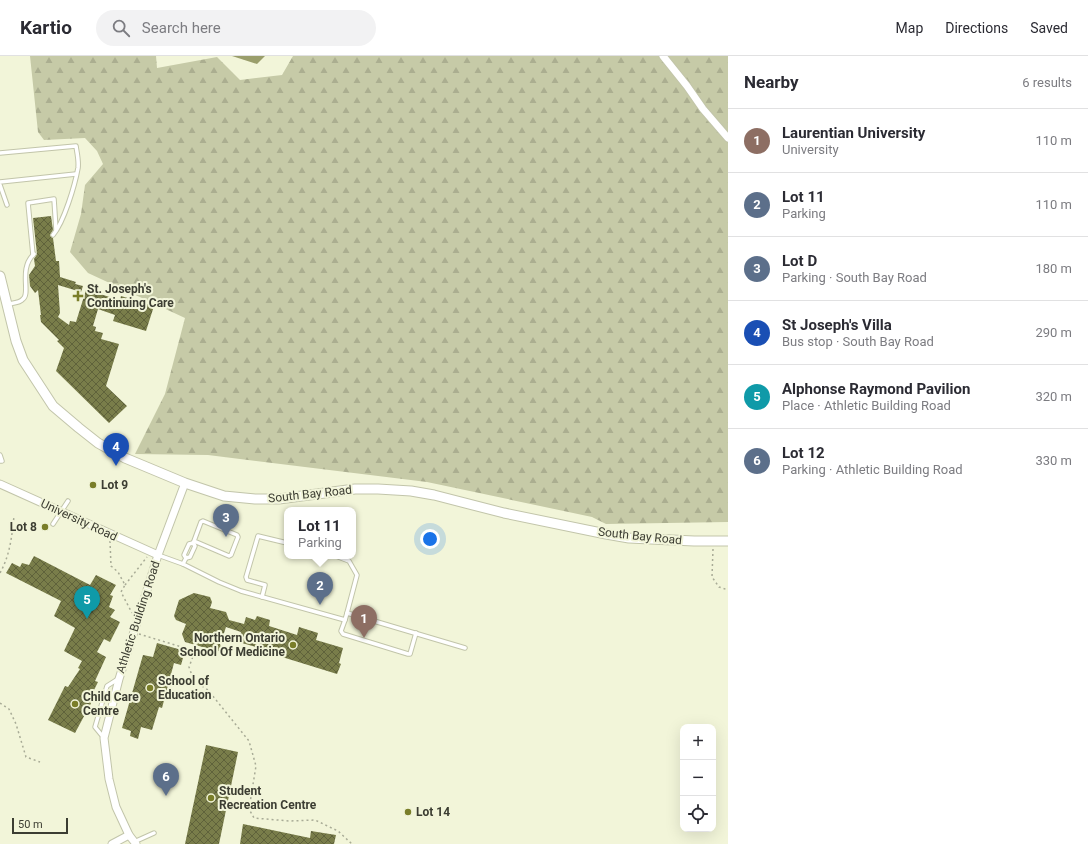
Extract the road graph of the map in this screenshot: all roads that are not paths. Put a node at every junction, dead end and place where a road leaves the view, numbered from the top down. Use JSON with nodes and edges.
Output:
{"nodes":[{"id":1,"x":663,"y":56,"type":"edge"},
{"id":2,"x":728,"y":138,"type":"edge"},
{"id":3,"x":0,"y":152,"type":"edge"},
{"id":4,"x":76,"y":174,"type":"junction"},
{"id":5,"x":0,"y":182,"type":"edge"},
{"id":6,"x":0,"y":185,"type":"edge"},
{"id":7,"x":7,"y":204,"type":"dead end"},
{"id":8,"x":0,"y":276,"type":"edge"},
{"id":9,"x":7,"y":305,"type":"junction"},
{"id":10,"x":0,"y":455,"type":"edge"},
{"id":11,"x":0,"y":461,"type":"edge"},
{"id":12,"x":185,"y":483,"type":"junction"},
{"id":13,"x":0,"y":484,"type":"edge"},
{"id":14,"x":68,"y":502,"type":"dead end"},
{"id":15,"x":62,"y":511,"type":"junction"},
{"id":16,"x":54,"y":524,"type":"dead end"},
{"id":17,"x":728,"y":541,"type":"edge"},
{"id":18,"x":193,"y":542,"type":"junction"},
{"id":19,"x":284,"y":542,"type":"edge"},
{"id":20,"x":158,"y":555,"type":"junction"},
{"id":21,"x":344,"y":559,"type":"edge"},
{"id":22,"x":184,"y":564,"type":"junction"},
{"id":23,"x":262,"y":597,"type":"junction"},
{"id":24,"x":347,"y":613,"type":"junction"},
{"id":25,"x":345,"y":620,"type":"junction"},
{"id":26,"x":416,"y":633,"type":"junction"},
{"id":27,"x":465,"y":648,"type":"dead end"},
{"id":28,"x":119,"y":679,"type":"junction"},
{"id":29,"x":104,"y":738,"type":"junction"},
{"id":30,"x":154,"y":833,"type":"dead end"},
{"id":31,"x":129,"y":835,"type":"junction"},
{"id":32,"x":135,"y":843,"type":"edge"},
{"id":33,"x":112,"y":844,"type":"edge"}],
"edges":[{"from":1,"to":2,"type":"street"},
{"from":3,"to":4,"type":"lane"},
{"from":4,"to":5,"type":"lane"},
{"from":4,"to":9,"type":"lane"},
{"from":6,"to":7,"type":"lane"},
{"from":8,"to":9,"type":"street","name":"South Bay Road"},
{"from":9,"to":12,"type":"street","name":"South Bay Road"},
{"from":10,"to":11,"type":"lane"},
{"from":12,"to":17,"type":"street","name":"South Bay Road"},
{"from":12,"to":20,"type":"street","name":"Athletic Building Road"},
{"from":13,"to":15,"type":"street","name":"University Road"},
{"from":14,"to":15,"type":"lane"},
{"from":15,"to":16,"type":"lane"},
{"from":15,"to":20,"type":"street","name":"University Road"},
{"from":18,"to":18,"type":"lane"},
{"from":18,"to":22,"type":"lane"},
{"from":19,"to":23,"type":"lane"},
{"from":20,"to":22,"type":"lane"},
{"from":20,"to":28,"type":"street","name":"Athletic Building Road"},
{"from":21,"to":24,"type":"lane"},
{"from":22,"to":23,"type":"lane"},
{"from":23,"to":25,"type":"lane"},
{"from":24,"to":25,"type":"lane"},
{"from":24,"to":26,"type":"lane"},
{"from":25,"to":26,"type":"lane"},
{"from":26,"to":27,"type":"lane"},
{"from":28,"to":29,"type":"street","name":"Athletic Building Road"},
{"from":28,"to":29,"type":"lane"},
{"from":29,"to":31,"type":"street","name":"Athletic Building Road"},
{"from":30,"to":32,"type":"lane"},
{"from":31,"to":32,"type":"street","name":"Athletic Building Road"},
{"from":31,"to":33,"type":"street"}]}
